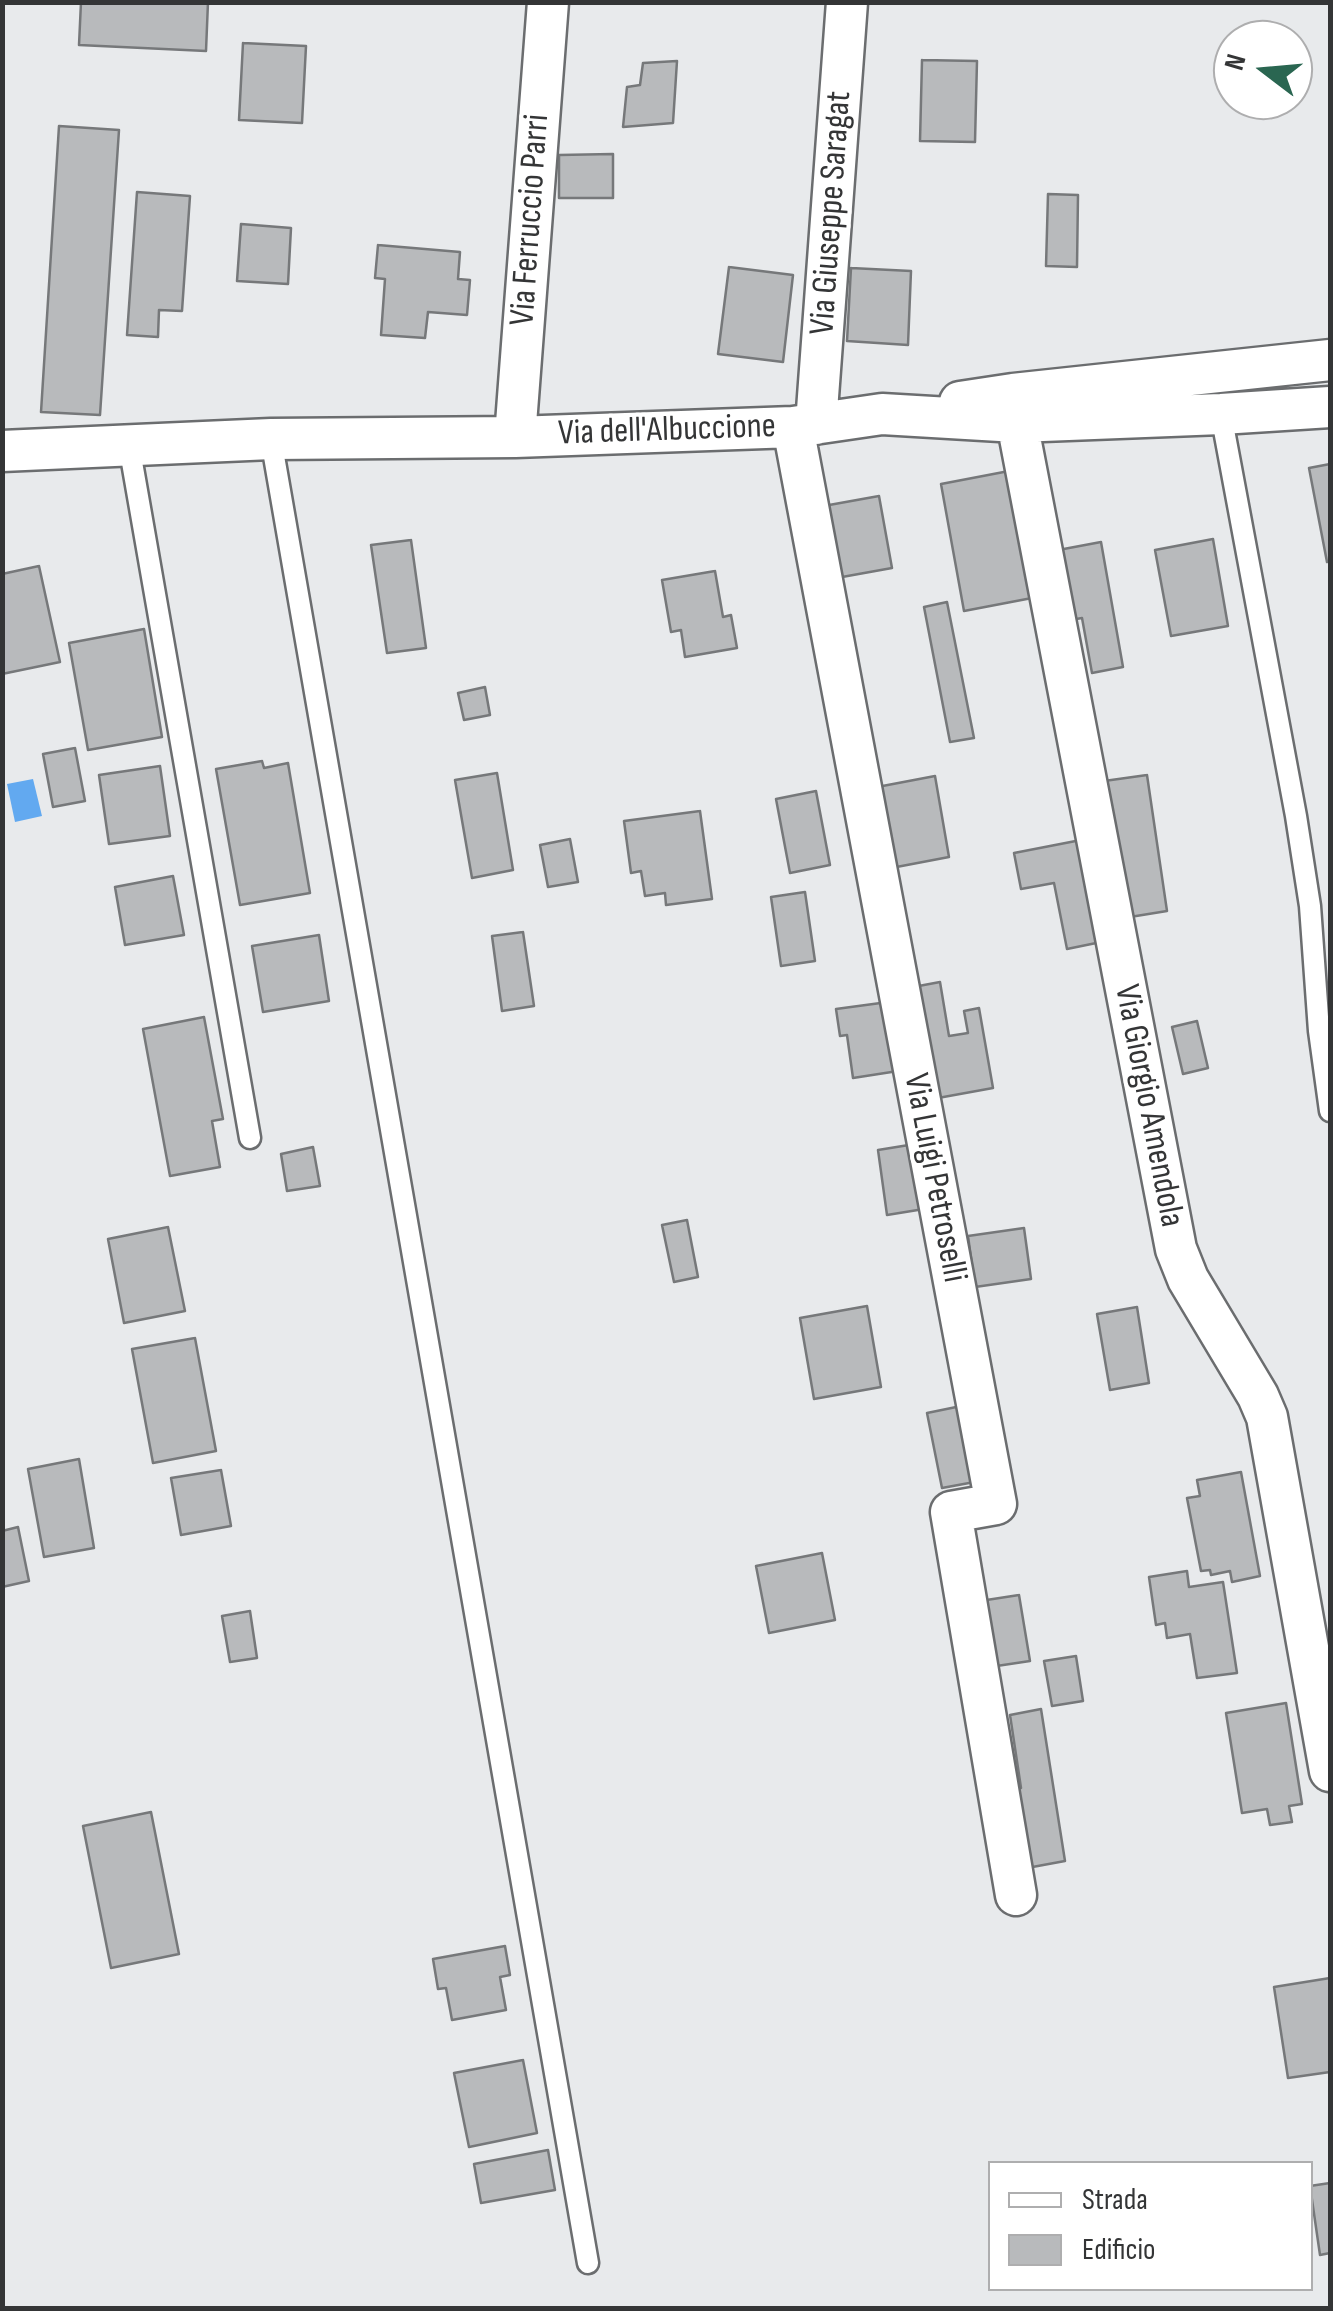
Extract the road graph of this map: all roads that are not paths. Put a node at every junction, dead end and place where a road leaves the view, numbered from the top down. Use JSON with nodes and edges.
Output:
{"nodes":[{"id":1,"x":548,"y":2,"type":"edge"},
{"id":2,"x":847,"y":2,"type":"edge"},
{"id":3,"x":1330,"y":360,"type":"edge"},
{"id":4,"x":1330,"y":407,"type":"edge"},
{"id":5,"x":882,"y":414,"type":"junction"},
{"id":6,"x":1221,"y":414,"type":"junction"},
{"id":7,"x":1017,"y":422,"type":"junction"},
{"id":8,"x":805,"y":425,"type":"junction"},
{"id":9,"x":515,"y":437,"type":"junction"},
{"id":10,"x":270,"y":439,"type":"junction"},
{"id":11,"x":129,"y":446,"type":"junction"},
{"id":12,"x":2,"y":451,"type":"edge"},
{"id":13,"x":1330,"y":1112,"type":"edge"},
{"id":14,"x":250,"y":1138,"type":"dead end"},
{"id":15,"x":1330,"y":1772,"type":"edge"},
{"id":16,"x":1016,"y":1895,"type":"dead end"},
{"id":17,"x":588,"y":2264,"type":"dead end"}],
"edges":[{"from":1,"to":9,"type":"street","name":"Via Ferruccio Parri"},
{"from":2,"to":8,"type":"street","name":"Via Giuseppe Saragat"},
{"from":3,"to":5,"type":"street"},
{"from":4,"to":6,"type":"street","name":"Via dell'Albuccione"},
{"from":5,"to":7,"type":"street","name":"Via dell'Albuccione"},
{"from":5,"to":8,"type":"street","name":"Via dell'Albuccione"},
{"from":6,"to":7,"type":"street","name":"Via dell'Albuccione"},
{"from":6,"to":13,"type":"lane"},
{"from":7,"to":15,"type":"street","name":"Via Giorgio Amendola"},
{"from":8,"to":9,"type":"street","name":"Via dell'Albuccione"},
{"from":8,"to":16,"type":"street","name":"Via Luigi Petroselli"},
{"from":9,"to":10,"type":"street","name":"Via dell'Albuccione"},
{"from":10,"to":11,"type":"street","name":"Via dell'Albuccione"},
{"from":10,"to":17,"type":"lane"},
{"from":11,"to":12,"type":"street","name":"Via dell'Albuccione"},
{"from":11,"to":14,"type":"lane"}]}
